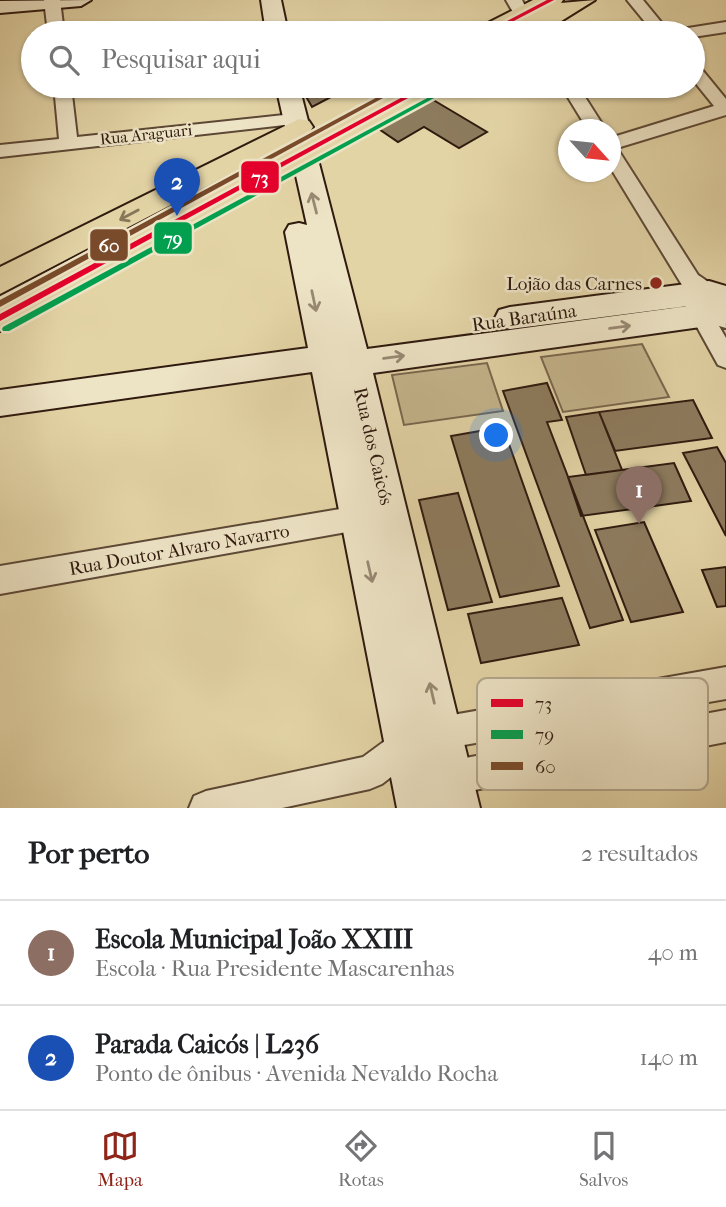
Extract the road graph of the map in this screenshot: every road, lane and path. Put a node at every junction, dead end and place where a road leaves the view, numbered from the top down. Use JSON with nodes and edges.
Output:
{"nodes":[{"id":1,"x":81,"y":0,"type":"edge"},
{"id":2,"x":253,"y":0,"type":"edge"},
{"id":3,"x":271,"y":0,"type":"edge"},
{"id":4,"x":551,"y":0,"type":"edge"},
{"id":5,"x":583,"y":0,"type":"edge"},
{"id":6,"x":635,"y":0,"type":"edge"},
{"id":7,"x":52,"y":1,"type":"edge"},
{"id":8,"x":26,"y":2,"type":"edge"},
{"id":9,"x":0,"y":7,"type":"edge"},
{"id":10,"x":54,"y":21,"type":"edge"},
{"id":11,"x":257,"y":21,"type":"edge"},
{"id":12,"x":275,"y":21,"type":"edge"},
{"id":13,"x":527,"y":21,"type":"edge"},
{"id":14,"x":529,"y":21,"type":"edge"},
{"id":15,"x":652,"y":21,"type":"edge"},
{"id":16,"x":726,"y":27,"type":"edge"},
{"id":17,"x":705,"y":30,"type":"edge"},
{"id":18,"x":705,"y":85,"type":"edge"},
{"id":19,"x":63,"y":98,"type":"edge"},
{"id":20,"x":269,"y":98,"type":"edge"},
{"id":21,"x":285,"y":98,"type":"edge"},
{"id":22,"x":357,"y":98,"type":"edge"},
{"id":23,"x":391,"y":98,"type":"edge"},
{"id":24,"x":577,"y":98,"type":"edge"},
{"id":25,"x":725,"y":109,"type":"edge"},
{"id":26,"x":590,"y":119,"type":"edge"},
{"id":27,"x":277,"y":137,"type":"junction"},
{"id":28,"x":621,"y":141,"type":"edge"},
{"id":29,"x":69,"y":143,"type":"junction"},
{"id":30,"x":0,"y":151,"type":"edge"},
{"id":31,"x":621,"y":166,"type":"edge"},
{"id":32,"x":0,"y":282,"type":"edge"},
{"id":33,"x":711,"y":303,"type":"edge"},
{"id":34,"x":0,"y":318,"type":"edge"},
{"id":35,"x":344,"y":354,"type":"junction"},
{"id":36,"x":726,"y":359,"type":"edge"},
{"id":37,"x":0,"y":403,"type":"edge"},
{"id":38,"x":358,"y":518,"type":"junction"},
{"id":39,"x":0,"y":579,"type":"edge"},
{"id":40,"x":726,"y":683,"type":"edge"},
{"id":41,"x":708,"y":689,"type":"edge"},
{"id":42,"x":726,"y":726,"type":"edge"},
{"id":43,"x":708,"y":729,"type":"edge"},
{"id":44,"x":477,"y":762,"type":"edge"},
{"id":45,"x":477,"y":768,"type":"edge"},
{"id":46,"x":432,"y":776,"type":"edge"},
{"id":47,"x":206,"y":808,"type":"edge"}],
"edges":[{"from":1,"to":7,"type":"street"},
{"from":2,"to":11,"type":"street"},
{"from":3,"to":12,"type":"street"},
{"from":4,"to":13,"type":"highway"},
{"from":5,"to":14,"type":"highway"},
{"from":6,"to":15,"type":"street"},
{"from":7,"to":8,"type":"street"},
{"from":7,"to":10,"type":"street"},
{"from":8,"to":9,"type":"street"},
{"from":16,"to":17,"type":"street"},
{"from":18,"to":25,"type":"street"},
{"from":19,"to":29,"type":"street"},
{"from":20,"to":27,"type":"street","name":"Rua dos Caicós"},
{"from":21,"to":27,"type":"street","name":"Rua dos Caicós"},
{"from":22,"to":27,"type":"highway"},
{"from":23,"to":27,"type":"highway"},
{"from":24,"to":26,"type":"street"},
{"from":25,"to":28,"type":"street"},
{"from":27,"to":29,"type":"street","name":"Rua Araguari"},
{"from":27,"to":32,"type":"highway","one_way":true},
{"from":27,"to":34,"type":"highway"},
{"from":27,"to":35,"type":"street","name":"Rua dos Caicós"},
{"from":29,"to":30,"type":"street","name":"Rua Araguari"},
{"from":31,"to":33,"type":"street"},
{"from":33,"to":35,"type":"street","name":"Rua Baraúna"},
{"from":33,"to":36,"type":"street"},
{"from":35,"to":37,"type":"street","name":"Rua Baraúna"},
{"from":35,"to":38,"type":"street","name":"Rua dos Caicós"},
{"from":46,"to":35,"type":"street","name":"Rua dos Caicós","one_way":true},
{"from":38,"to":39,"type":"street","name":"Rua Doutor Alvaro Navarro"},
{"from":38,"to":46,"type":"street","name":"Rua dos Caicós","one_way":true},
{"from":40,"to":41,"type":"street"},
{"from":42,"to":43,"type":"street"},
{"from":44,"to":46,"type":"street"},
{"from":45,"to":46,"type":"street"},
{"from":46,"to":47,"type":"street"}]}
